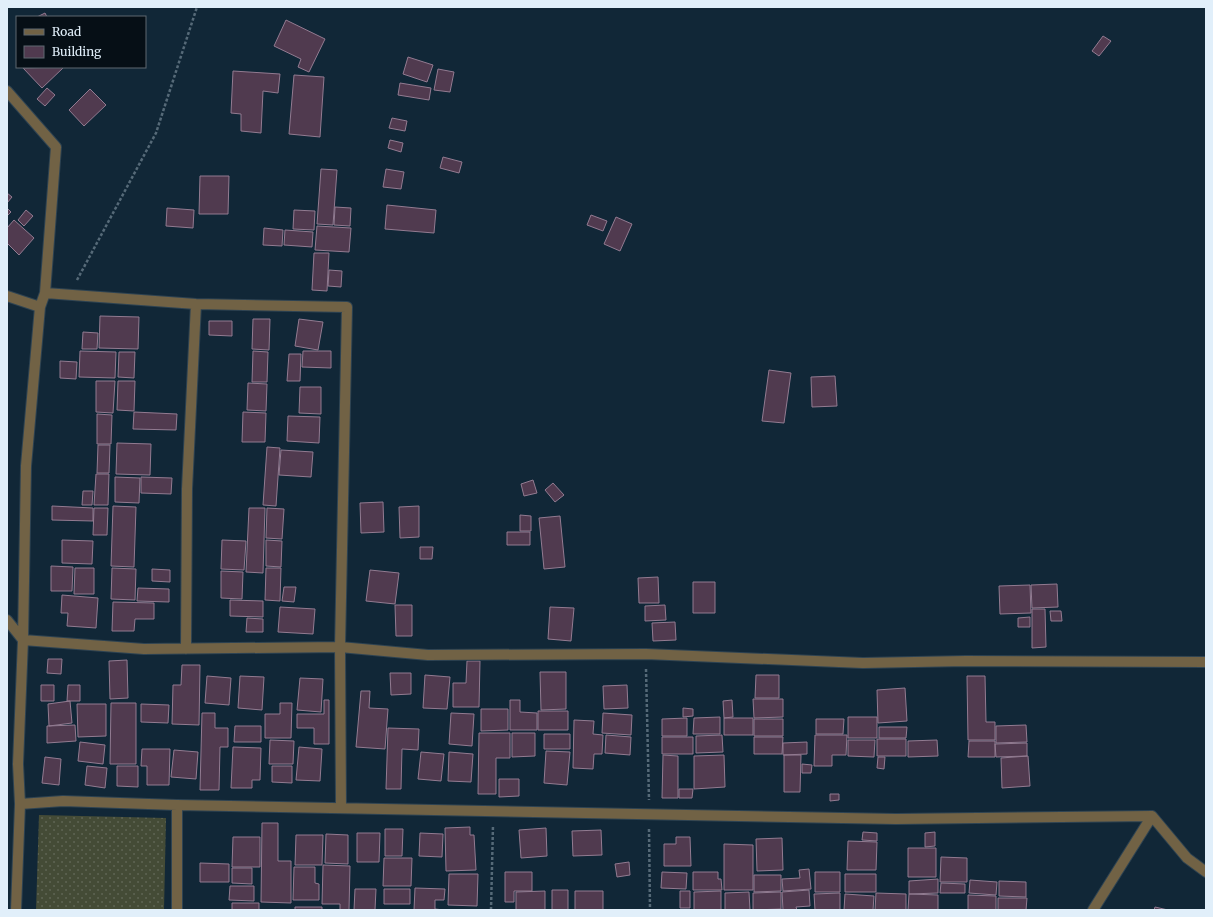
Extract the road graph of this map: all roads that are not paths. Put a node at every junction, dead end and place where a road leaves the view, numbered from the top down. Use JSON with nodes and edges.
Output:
{"nodes":[{"id":1,"x":7,"y":91,"type":"edge"},
{"id":2,"x":45,"y":292,"type":"junction"},
{"id":3,"x":7,"y":296,"type":"edge"},
{"id":4,"x":196,"y":304,"type":"junction"},
{"id":5,"x":40,"y":307,"type":"junction"},
{"id":6,"x":7,"y":620,"type":"edge"},
{"id":7,"x":23,"y":640,"type":"junction"},
{"id":8,"x":340,"y":647,"type":"junction"},
{"id":9,"x":186,"y":649,"type":"junction"},
{"id":10,"x":1206,"y":662,"type":"edge"},
{"id":11,"x":7,"y":764,"type":"edge"},
{"id":12,"x":18,"y":764,"type":"junction"},
{"id":13,"x":20,"y":804,"type":"junction"},
{"id":14,"x":177,"y":805,"type":"junction"},
{"id":15,"x":341,"y":808,"type":"junction"},
{"id":16,"x":1152,"y":816,"type":"junction"},
{"id":17,"x":1206,"y":872,"type":"edge"},
{"id":18,"x":16,"y":910,"type":"edge"},
{"id":19,"x":177,"y":910,"type":"edge"},
{"id":20,"x":1093,"y":910,"type":"edge"}],
"edges":[{"from":1,"to":2,"type":"street"},
{"from":2,"to":4,"type":"street"},
{"from":2,"to":5,"type":"street"},
{"from":3,"to":5,"type":"street"},
{"from":4,"to":8,"type":"street"},
{"from":4,"to":9,"type":"street"},
{"from":5,"to":7,"type":"street"},
{"from":6,"to":7,"type":"street"},
{"from":7,"to":9,"type":"street"},
{"from":7,"to":12,"type":"street"},
{"from":8,"to":9,"type":"street"},
{"from":8,"to":10,"type":"street"},
{"from":8,"to":15,"type":"street"},
{"from":11,"to":12,"type":"street"},
{"from":12,"to":13,"type":"street"},
{"from":13,"to":14,"type":"street"},
{"from":13,"to":18,"type":"street"},
{"from":14,"to":15,"type":"street"},
{"from":14,"to":19,"type":"street"},
{"from":15,"to":16,"type":"street"},
{"from":16,"to":17,"type":"street"},
{"from":16,"to":20,"type":"street"}]}
